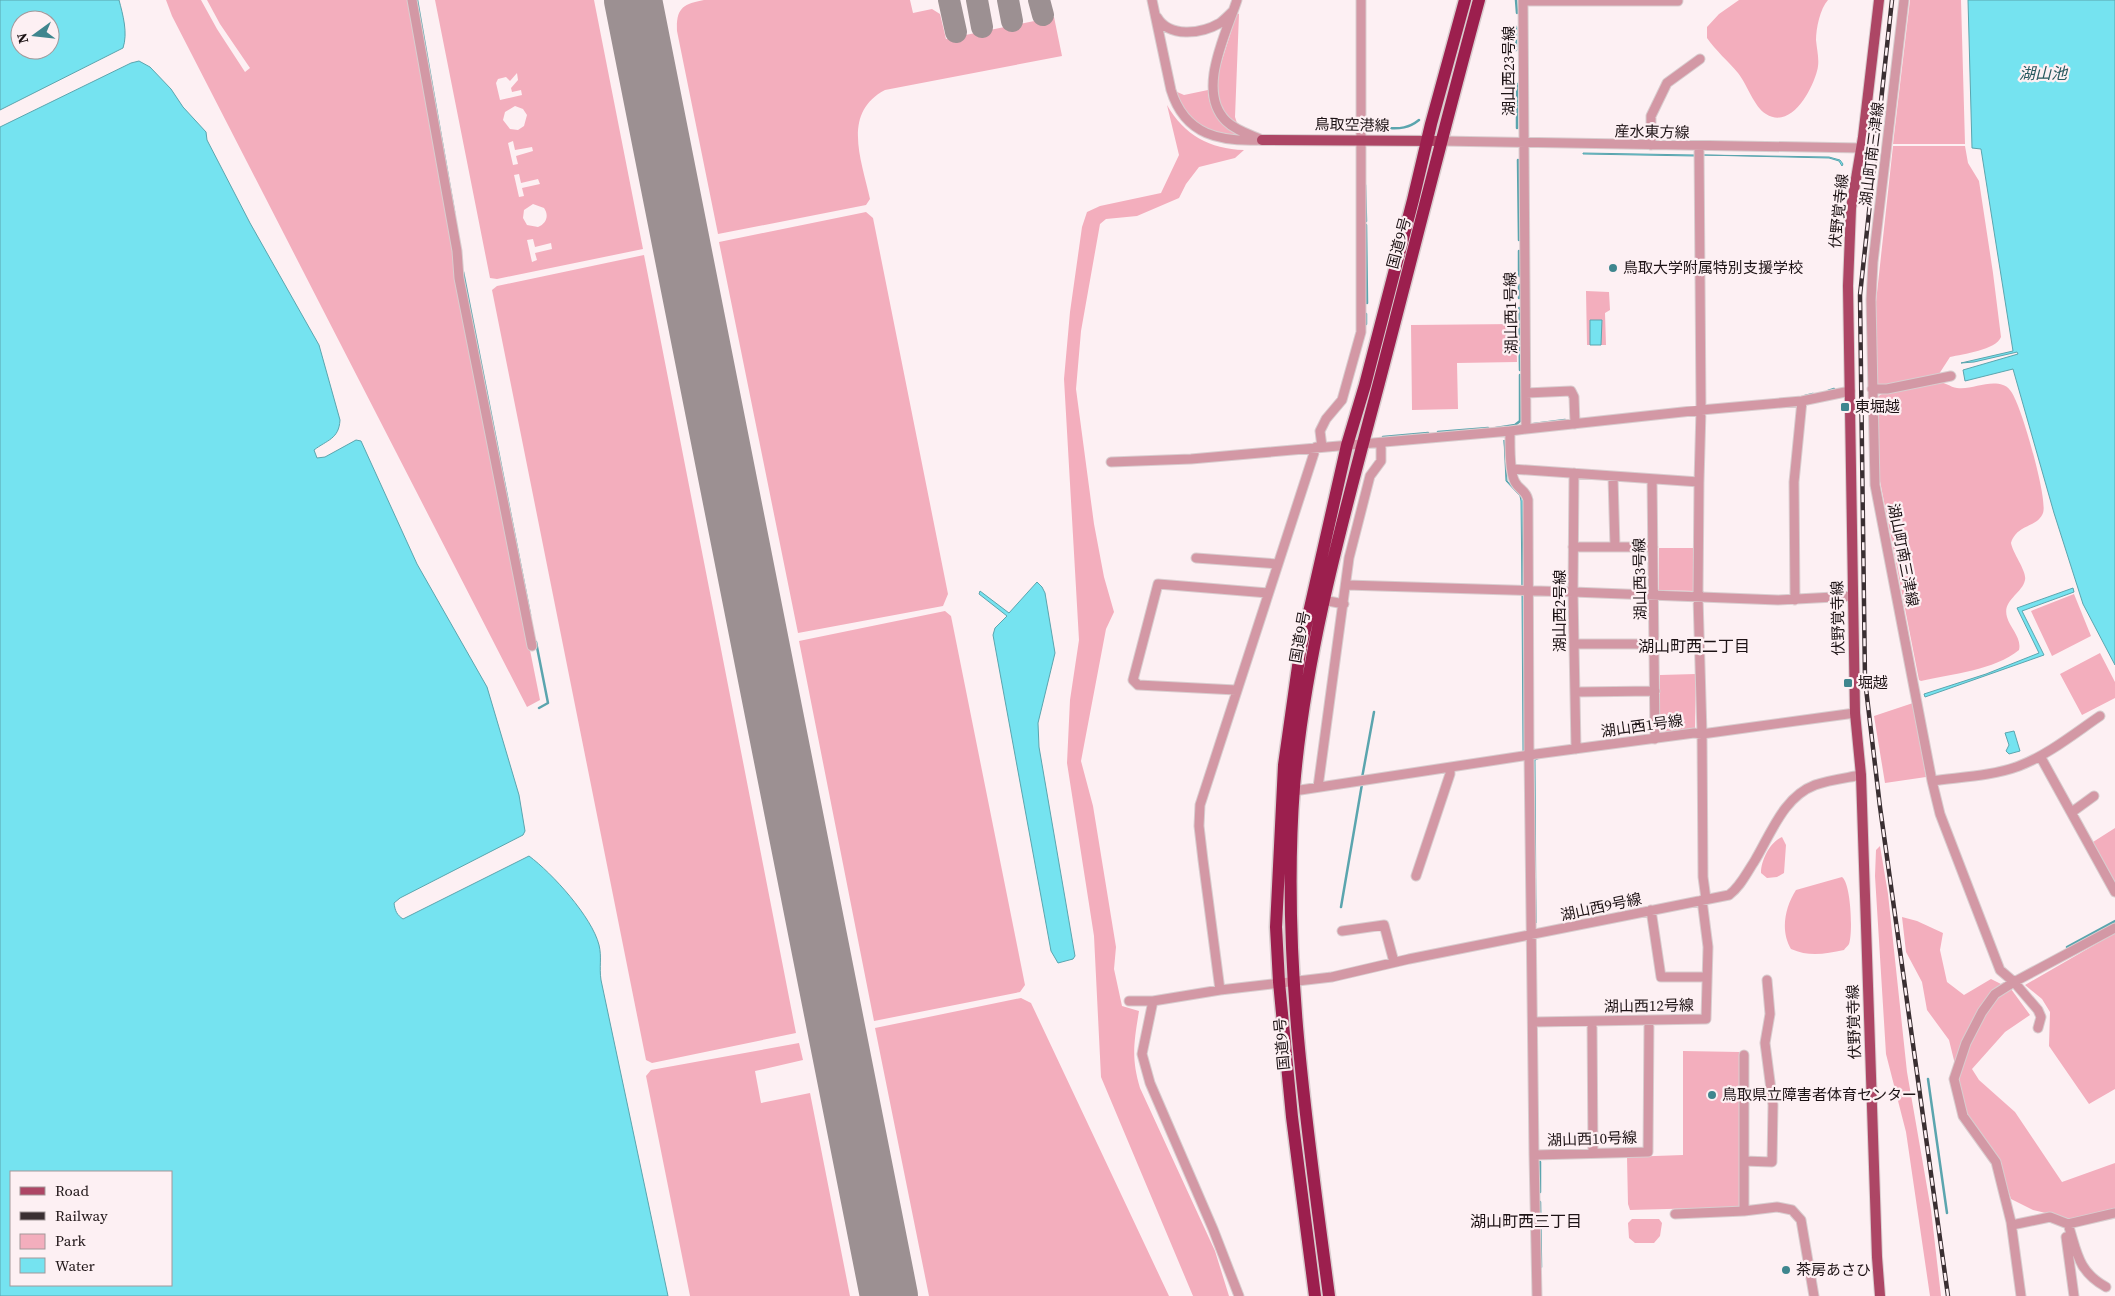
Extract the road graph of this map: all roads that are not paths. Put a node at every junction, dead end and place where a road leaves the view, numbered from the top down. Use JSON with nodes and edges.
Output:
{"nodes":[{"id":1,"x":412,"y":0,"type":"edge"},
{"id":2,"x":1152,"y":0,"type":"edge"},
{"id":3,"x":1237,"y":0,"type":"edge"},
{"id":4,"x":1361,"y":0,"type":"edge"},
{"id":5,"x":1465,"y":0,"type":"edge"},
{"id":6,"x":1479,"y":0,"type":"edge"},
{"id":7,"x":1879,"y":0,"type":"edge"},
{"id":8,"x":1904,"y":0,"type":"edge"},
{"id":9,"x":1523,"y":1,"type":"edge"},
{"id":10,"x":1678,"y":1,"type":"edge"},
{"id":11,"x":1234,"y":10,"type":"junction"},
{"id":12,"x":1154,"y":12,"type":"junction"},
{"id":13,"x":1182,"y":32,"type":"junction"},
{"id":14,"x":1159,"y":37,"type":"junction"},
{"id":15,"x":1700,"y":59,"type":"dead end"},
{"id":16,"x":1262,"y":140,"type":"junction"},
{"id":17,"x":1362,"y":140,"type":"junction"},
{"id":18,"x":1428,"y":141,"type":"junction"},
{"id":19,"x":1442,"y":141,"type":"junction"},
{"id":20,"x":1523,"y":142,"type":"junction"},
{"id":21,"x":1651,"y":145,"type":"junction"},
{"id":22,"x":1699,"y":146,"type":"junction"},
{"id":23,"x":1861,"y":148,"type":"junction"},
{"id":24,"x":1951,"y":376,"type":"dead end"},
{"id":25,"x":1872,"y":389,"type":"junction"},
{"id":26,"x":1850,"y":391,"type":"junction"},
{"id":27,"x":1526,"y":393,"type":"junction"},
{"id":28,"x":1802,"y":401,"type":"junction"},
{"id":29,"x":1701,"y":410,"type":"junction"},
{"id":30,"x":1575,"y":424,"type":"junction"},
{"id":31,"x":1526,"y":429,"type":"junction"},
{"id":32,"x":1510,"y":431,"type":"junction"},
{"id":33,"x":1381,"y":443,"type":"junction"},
{"id":34,"x":1347,"y":445,"type":"junction"},
{"id":35,"x":1363,"y":445,"type":"junction"},
{"id":36,"x":1319,"y":447,"type":"junction"},
{"id":37,"x":1111,"y":462,"type":"dead end"},
{"id":38,"x":1512,"y":469,"type":"junction"},
{"id":39,"x":1574,"y":473,"type":"junction"},
{"id":40,"x":1613,"y":477,"type":"junction"},
{"id":41,"x":1652,"y":480,"type":"junction"},
{"id":42,"x":1699,"y":482,"type":"junction"},
{"id":43,"x":1615,"y":547,"type":"junction"},
{"id":44,"x":1653,"y":547,"type":"junction"},
{"id":45,"x":1573,"y":548,"type":"junction"},
{"id":46,"x":1196,"y":558,"type":"dead end"},
{"id":47,"x":1278,"y":564,"type":"junction"},
{"id":48,"x":1346,"y":585,"type":"junction"},
{"id":49,"x":1528,"y":591,"type":"junction"},
{"id":50,"x":1573,"y":592,"type":"junction"},
{"id":51,"x":1268,"y":593,"type":"junction"},
{"id":52,"x":1654,"y":596,"type":"junction"},
{"id":53,"x":1853,"y":596,"type":"junction"},
{"id":54,"x":1698,"y":597,"type":"junction"},
{"id":55,"x":1323,"y":600,"type":"junction"},
{"id":56,"x":1794,"y":600,"type":"junction"},
{"id":57,"x":1344,"y":604,"type":"junction"},
{"id":58,"x":1574,"y":644,"type":"junction"},
{"id":59,"x":1654,"y":644,"type":"junction"},
{"id":60,"x":532,"y":646,"type":"dead end"},
{"id":61,"x":1236,"y":690,"type":"junction"},
{"id":62,"x":1655,"y":691,"type":"junction"},
{"id":63,"x":1575,"y":692,"type":"junction"},
{"id":64,"x":1855,"y":713,"type":"junction"},
{"id":65,"x":2100,"y":716,"type":"dead end"},
{"id":66,"x":1702,"y":734,"type":"junction"},
{"id":67,"x":1655,"y":738,"type":"junction"},
{"id":68,"x":1576,"y":749,"type":"junction"},
{"id":69,"x":1529,"y":755,"type":"junction"},
{"id":70,"x":2040,"y":756,"type":"junction"},
{"id":71,"x":1450,"y":768,"type":"junction"},
{"id":72,"x":1860,"y":775,"type":"junction"},
{"id":73,"x":1932,"y":781,"type":"junction"},
{"id":74,"x":1318,"y":787,"type":"junction"},
{"id":75,"x":1294,"y":790,"type":"junction"},
{"id":76,"x":2094,"y":796,"type":"dead end"},
{"id":77,"x":2072,"y":812,"type":"junction"},
{"id":78,"x":1416,"y":876,"type":"dead end"},
{"id":79,"x":2115,"y":892,"type":"edge"},
{"id":80,"x":1704,"y":900,"type":"junction"},
{"id":81,"x":1651,"y":910,"type":"junction"},
{"id":82,"x":2115,"y":928,"type":"edge"},
{"id":83,"x":1342,"y":932,"type":"dead end"},
{"id":84,"x":1531,"y":935,"type":"junction"},
{"id":85,"x":1394,"y":962,"type":"junction"},
{"id":86,"x":1707,"y":977,"type":"junction"},
{"id":87,"x":1293,"y":980,"type":"junction"},
{"id":88,"x":1767,"y":980,"type":"dead end"},
{"id":89,"x":1279,"y":982,"type":"junction"},
{"id":90,"x":2014,"y":982,"type":"junction"},
{"id":91,"x":1220,"y":990,"type":"junction"},
{"id":92,"x":1129,"y":1001,"type":"dead end"},
{"id":93,"x":1153,"y":1001,"type":"junction"},
{"id":94,"x":1649,"y":1020,"type":"junction"},
{"id":95,"x":1592,"y":1021,"type":"junction"},
{"id":96,"x":1533,"y":1022,"type":"junction"},
{"id":97,"x":2038,"y":1028,"type":"dead end"},
{"id":98,"x":1744,"y":1054,"type":"dead end"},
{"id":99,"x":1593,"y":1153,"type":"junction"},
{"id":100,"x":1534,"y":1155,"type":"junction"},
{"id":101,"x":1744,"y":1161,"type":"junction"},
{"id":102,"x":1744,"y":1210,"type":"junction"},
{"id":103,"x":2115,"y":1213,"type":"edge"},
{"id":104,"x":1675,"y":1214,"type":"dead end"},
{"id":105,"x":2068,"y":1224,"type":"junction"},
{"id":106,"x":2012,"y":1225,"type":"junction"},
{"id":107,"x":2106,"y":1287,"type":"dead end"},
{"id":108,"x":1239,"y":1296,"type":"edge"},
{"id":109,"x":1316,"y":1296,"type":"edge"},
{"id":110,"x":1329,"y":1296,"type":"edge"},
{"id":111,"x":1537,"y":1296,"type":"edge"},
{"id":112,"x":1814,"y":1296,"type":"edge"},
{"id":113,"x":1880,"y":1296,"type":"edge"},
{"id":114,"x":2021,"y":1296,"type":"edge"},
{"id":115,"x":2074,"y":1296,"type":"edge"}],
"edges":[{"from":1,"to":60,"type":"street"},
{"from":2,"to":12,"type":"street"},
{"from":3,"to":11,"type":"street"},
{"from":4,"to":17,"type":"street"},
{"from":5,"to":18,"type":"highway","name":"国道9号"},
{"from":6,"to":19,"type":"highway","name":"国道9号"},
{"from":7,"to":23,"type":"main road","name":"伏野覚寺線"},
{"from":8,"to":25,"type":"street","name":"湖山町南三津線"},
{"from":9,"to":10,"type":"street"},
{"from":9,"to":20,"type":"street","name":"湖山西23号線"},
{"from":11,"to":13,"type":"street"},
{"from":11,"to":16,"type":"street"},
{"from":12,"to":13,"type":"street"},
{"from":12,"to":14,"type":"street"},
{"from":13,"to":14,"type":"street"},
{"from":14,"to":16,"type":"street"},
{"from":15,"to":21,"type":"street"},
{"from":16,"to":17,"type":"main road","name":"鳥取空港線"},
{"from":17,"to":18,"type":"main road","name":"鳥取空港線"},
{"from":17,"to":36,"type":"street"},
{"from":18,"to":19,"type":"main road","name":"鳥取空港線"},
{"from":18,"to":34,"type":"highway","name":"国道9号"},
{"from":19,"to":20,"type":"street","name":"産水東方線"},
{"from":19,"to":35,"type":"highway","name":"国道9号"},
{"from":20,"to":21,"type":"street","name":"産水東方線"},
{"from":20,"to":27,"type":"street","name":"湖山西1号線"},
{"from":21,"to":22,"type":"street","name":"産水東方線"},
{"from":22,"to":23,"type":"street","name":"産水東方線"},
{"from":22,"to":29,"type":"street","name":"湖山西1号線"},
{"from":23,"to":26,"type":"main road","name":"伏野覚寺線"},
{"from":24,"to":25,"type":"street"},
{"from":25,"to":73,"type":"street","name":"湖山町南三津線"},
{"from":26,"to":28,"type":"street"},
{"from":26,"to":53,"type":"main road","name":"伏野覚寺線"},
{"from":27,"to":30,"type":"street"},
{"from":27,"to":31,"type":"street","name":"湖山西1号線"},
{"from":28,"to":29,"type":"street"},
{"from":28,"to":56,"type":"street"},
{"from":29,"to":30,"type":"street"},
{"from":29,"to":42,"type":"street","name":"湖山西1号線"},
{"from":30,"to":31,"type":"street"},
{"from":31,"to":32,"type":"street"},
{"from":32,"to":33,"type":"street"},
{"from":32,"to":38,"type":"street"},
{"from":33,"to":35,"type":"street"},
{"from":33,"to":48,"type":"street"},
{"from":34,"to":35,"type":"street"},
{"from":34,"to":36,"type":"street"},
{"from":34,"to":89,"type":"highway","name":"国道9号"},
{"from":35,"to":55,"type":"highway","name":"国道9号"},
{"from":36,"to":37,"type":"street"},
{"from":36,"to":47,"type":"street"},
{"from":38,"to":39,"type":"street"},
{"from":38,"to":49,"type":"street"},
{"from":39,"to":40,"type":"street"},
{"from":39,"to":45,"type":"street","name":"湖山西2号線"},
{"from":40,"to":41,"type":"street"},
{"from":40,"to":43,"type":"street"},
{"from":41,"to":42,"type":"street"},
{"from":41,"to":44,"type":"street","name":"湖山西3号線"},
{"from":42,"to":54,"type":"street","name":"湖山西1号線"},
{"from":43,"to":44,"type":"street"},
{"from":43,"to":45,"type":"street"},
{"from":44,"to":52,"type":"street","name":"湖山西3号線"},
{"from":45,"to":50,"type":"street","name":"湖山西2号線"},
{"from":46,"to":47,"type":"street"},
{"from":47,"to":51,"type":"street"},
{"from":48,"to":49,"type":"street"},
{"from":48,"to":57,"type":"street"},
{"from":49,"to":50,"type":"street"},
{"from":49,"to":69,"type":"street"},
{"from":50,"to":52,"type":"street"},
{"from":50,"to":58,"type":"street","name":"湖山西2号線"},
{"from":51,"to":61,"type":"street"},
{"from":51,"to":61,"type":"street"},
{"from":52,"to":54,"type":"street"},
{"from":52,"to":59,"type":"street","name":"湖山西3号線"},
{"from":53,"to":56,"type":"street"},
{"from":53,"to":64,"type":"main road","name":"伏野覚寺線"},
{"from":54,"to":56,"type":"street"},
{"from":54,"to":66,"type":"street","name":"湖山西1号線"},
{"from":55,"to":57,"type":"street"},
{"from":55,"to":75,"type":"highway","name":"国道9号"},
{"from":57,"to":74,"type":"street"},
{"from":58,"to":59,"type":"street"},
{"from":58,"to":63,"type":"street","name":"湖山西2号線"},
{"from":59,"to":62,"type":"street","name":"湖山西3号線"},
{"from":61,"to":91,"type":"street"},
{"from":62,"to":63,"type":"street"},
{"from":62,"to":67,"type":"street","name":"湖山西3号線"},
{"from":63,"to":68,"type":"street","name":"湖山西2号線"},
{"from":64,"to":66,"type":"street"},
{"from":64,"to":72,"type":"main road","name":"伏野覚寺線"},
{"from":65,"to":70,"type":"street"},
{"from":66,"to":67,"type":"street","name":"湖山西1号線"},
{"from":66,"to":80,"type":"street","name":"湖山西12号線"},
{"from":67,"to":68,"type":"street","name":"湖山西1号線"},
{"from":68,"to":69,"type":"street","name":"湖山西1号線"},
{"from":69,"to":71,"type":"street","name":"湖山西1号線"},
{"from":69,"to":84,"type":"street","name":"湖山西10号線"},
{"from":70,"to":73,"type":"street"},
{"from":70,"to":77,"type":"street"},
{"from":71,"to":74,"type":"street","name":"湖山西1号線"},
{"from":71,"to":78,"type":"street"},
{"from":72,"to":80,"type":"street","name":"湖山西9号線"},
{"from":72,"to":113,"type":"main road","name":"伏野覚寺線"},
{"from":73,"to":90,"type":"street","name":"湖山町南三津線"},
{"from":74,"to":75,"type":"street","name":"湖山西1号線"},
{"from":75,"to":87,"type":"highway","name":"国道9号"},
{"from":76,"to":77,"type":"street"},
{"from":77,"to":79,"type":"street"},
{"from":80,"to":81,"type":"street","name":"湖山西9号線"},
{"from":80,"to":86,"type":"street","name":"湖山西12号線"},
{"from":81,"to":84,"type":"street","name":"湖山西9号線"},
{"from":81,"to":86,"type":"street"},
{"from":82,"to":90,"type":"street"},
{"from":83,"to":85,"type":"street"},
{"from":84,"to":85,"type":"street","name":"湖山西9号線"},
{"from":84,"to":96,"type":"street","name":"湖山西10号線"},
{"from":85,"to":87,"type":"street","name":"湖山西9号線"},
{"from":86,"to":94,"type":"street","name":"湖山西12号線"},
{"from":87,"to":89,"type":"street","name":"湖山西9号線"},
{"from":87,"to":110,"type":"highway","name":"国道9号"},
{"from":88,"to":101,"type":"street"},
{"from":89,"to":91,"type":"street","name":"湖山西9号線"},
{"from":89,"to":109,"type":"highway","name":"国道9号"},
{"from":90,"to":97,"type":"street","name":"湖山町南三津線"},
{"from":90,"to":106,"type":"street"},
{"from":91,"to":93,"type":"street","name":"湖山西9号線"},
{"from":92,"to":93,"type":"street","name":"湖山西9号線"},
{"from":93,"to":108,"type":"street"},
{"from":94,"to":95,"type":"street","name":"湖山西12号線"},
{"from":94,"to":99,"type":"street","name":"湖山西10号線"},
{"from":95,"to":96,"type":"street","name":"湖山西12号線"},
{"from":95,"to":99,"type":"street"},
{"from":96,"to":100,"type":"street","name":"湖山西10号線"},
{"from":98,"to":101,"type":"street"},
{"from":99,"to":100,"type":"street","name":"湖山西10号線"},
{"from":100,"to":111,"type":"street"},
{"from":101,"to":102,"type":"street"},
{"from":102,"to":104,"type":"street"},
{"from":102,"to":112,"type":"street"},
{"from":103,"to":105,"type":"street"},
{"from":105,"to":106,"type":"street"},
{"from":105,"to":107,"type":"street"},
{"from":105,"to":115,"type":"street"},
{"from":106,"to":114,"type":"street"}]}
